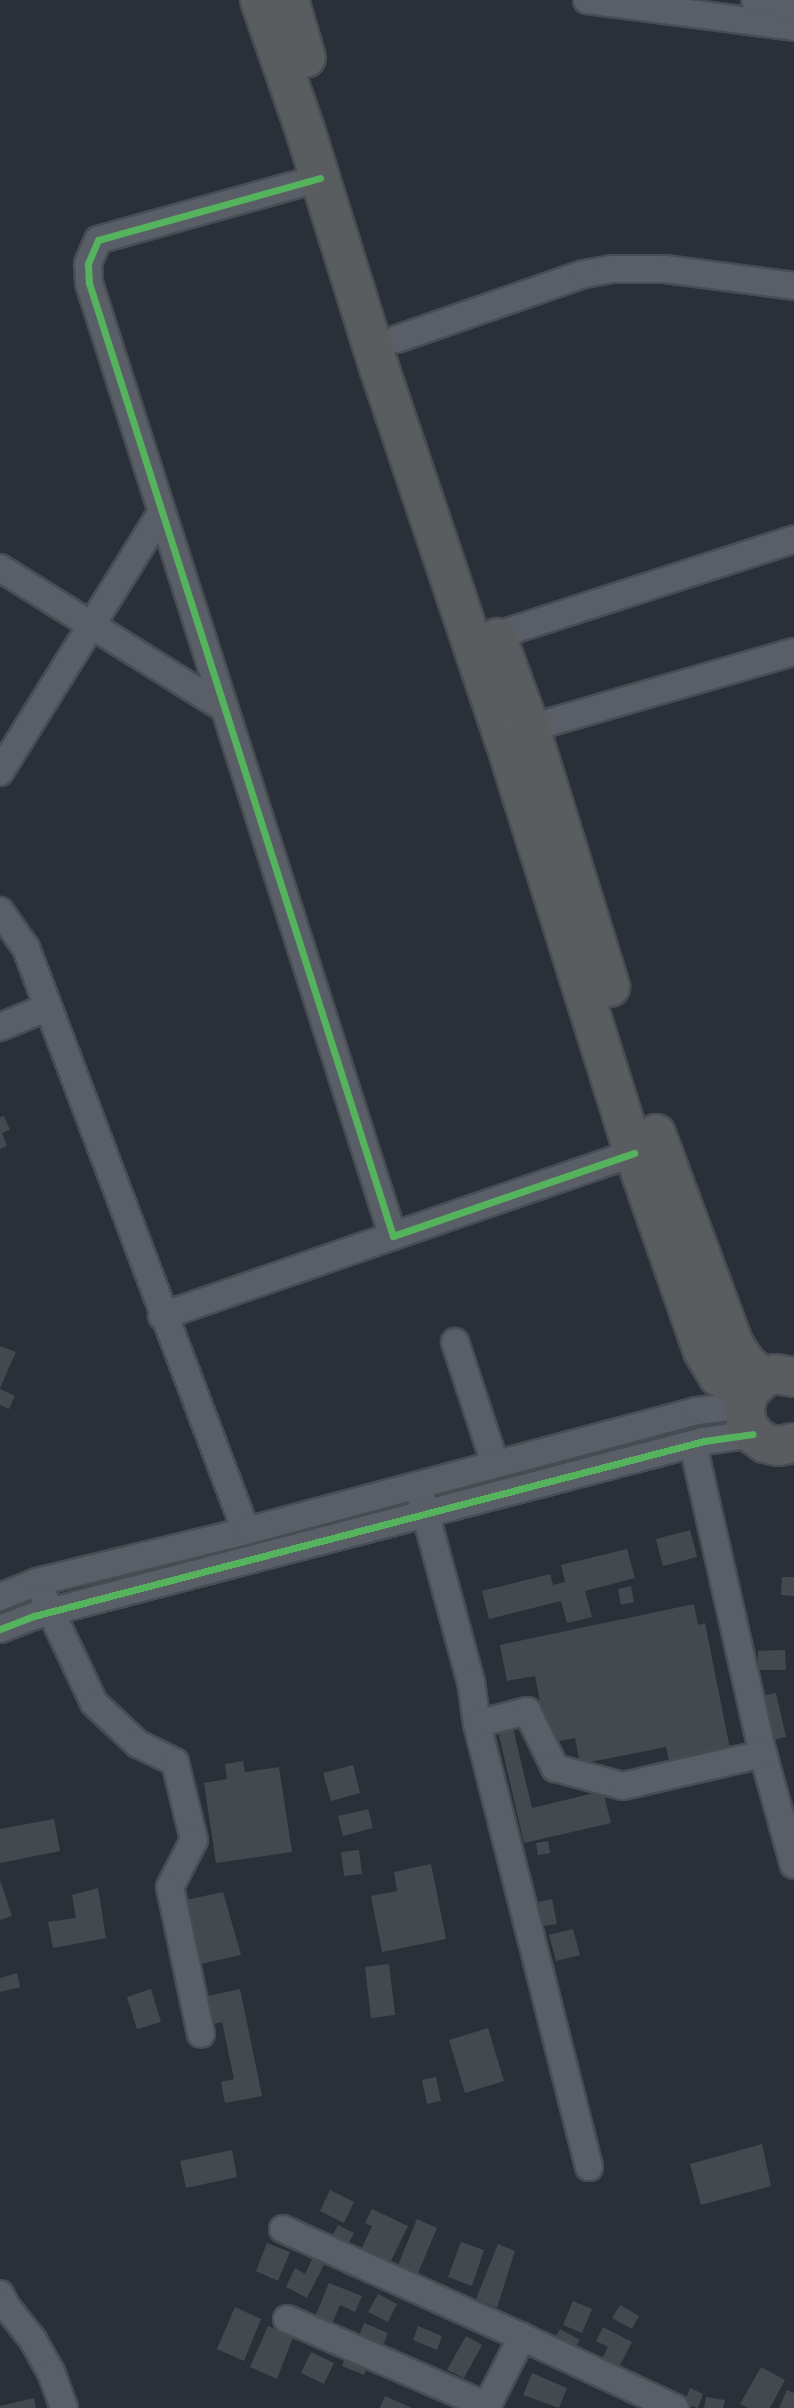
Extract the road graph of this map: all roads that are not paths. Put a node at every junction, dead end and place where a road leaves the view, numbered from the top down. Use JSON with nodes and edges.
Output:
{"nodes":[{"id":1,"x":261,"y":0,"type":"edge"},
{"id":2,"x":289,"y":0,"type":"edge"},
{"id":3,"x":587,"y":0,"type":"edge"},
{"id":4,"x":755,"y":0,"type":"edge"},
{"id":5,"x":794,"y":6,"type":"edge"},
{"id":6,"x":794,"y":27,"type":"edge"},
{"id":7,"x":320,"y":178,"type":"junction"},
{"id":8,"x":794,"y":286,"type":"edge"},
{"id":9,"x":397,"y":339,"type":"junction"},
{"id":10,"x":161,"y":513,"type":"junction"},
{"id":11,"x":794,"y":538,"type":"edge"},
{"id":12,"x":0,"y":568,"type":"edge"},
{"id":13,"x":91,"y":625,"type":"junction"},
{"id":14,"x":484,"y":639,"type":"junction"},
{"id":15,"x":794,"y":652,"type":"edge"},
{"id":16,"x":224,"y":708,"type":"junction"},
{"id":17,"x":530,"y":727,"type":"junction"},
{"id":18,"x":0,"y":772,"type":"edge"},
{"id":19,"x":0,"y":911,"type":"edge"},
{"id":20,"x":48,"y":1007,"type":"junction"},
{"id":21,"x":0,"y":1027,"type":"edge"},
{"id":22,"x":634,"y":1153,"type":"junction"},
{"id":23,"x":393,"y":1236,"type":"junction"},
{"id":24,"x":162,"y":1316,"type":"junction"},
{"id":25,"x":455,"y":1342,"type":"dead end"},
{"id":26,"x":761,"y":1397,"type":"edge"},
{"id":27,"x":794,"y":1443,"type":"edge"},
{"id":28,"x":693,"y":1444,"type":"junction"},
{"id":29,"x":495,"y":1464,"type":"junction"},
{"id":30,"x":418,"y":1485,"type":"junction"},
{"id":31,"x":426,"y":1514,"type":"junction"},
{"id":32,"x":246,"y":1531,"type":"junction"},
{"id":33,"x":37,"y":1582,"type":"junction"},
{"id":34,"x":0,"y":1597,"type":"edge"},
{"id":35,"x":51,"y":1612,"type":"junction"},
{"id":36,"x":0,"y":1629,"type":"edge"},
{"id":37,"x":477,"y":1724,"type":"junction"},
{"id":38,"x":764,"y":1754,"type":"junction"},
{"id":39,"x":794,"y":1865,"type":"edge"},
{"id":40,"x":201,"y":2034,"type":"dead end"},
{"id":41,"x":589,"y":2167,"type":"dead end"},
{"id":42,"x":283,"y":2229,"type":"dead end"},
{"id":43,"x":0,"y":2294,"type":"edge"},
{"id":44,"x":287,"y":2319,"type":"dead end"},
{"id":45,"x":522,"y":2337,"type":"junction"},
{"id":46,"x":649,"y":2402,"type":"edge"},
{"id":47,"x":486,"y":2407,"type":"edge"},
{"id":48,"x":64,"y":2408,"type":"edge"},
{"id":49,"x":675,"y":2408,"type":"edge"}],
"edges":[{"from":1,"to":7,"type":"highway"},
{"from":2,"to":9,"type":"highway"},
{"from":3,"to":6,"type":"street"},
{"from":4,"to":5,"type":"street"},
{"from":7,"to":10,"type":"street"},
{"from":7,"to":14,"type":"highway"},
{"from":8,"to":9,"type":"street"},
{"from":9,"to":14,"type":"highway"},
{"from":10,"to":13,"type":"street"},
{"from":10,"to":16,"type":"street"},
{"from":11,"to":14,"type":"street"},
{"from":12,"to":13,"type":"street"},
{"from":13,"to":16,"type":"street"},
{"from":13,"to":18,"type":"street"},
{"from":14,"to":17,"type":"highway"},
{"from":14,"to":22,"type":"highway"},
{"from":15,"to":17,"type":"street"},
{"from":16,"to":23,"type":"street"},
{"from":17,"to":26,"type":"highway"},
{"from":19,"to":20,"type":"street"},
{"from":20,"to":21,"type":"street"},
{"from":20,"to":24,"type":"street"},
{"from":22,"to":23,"type":"street"},
{"from":22,"to":26,"type":"highway"},
{"from":23,"to":24,"type":"street"},
{"from":24,"to":32,"type":"street"},
{"from":25,"to":29,"type":"street"},
{"from":26,"to":27,"type":"highway"},
{"from":26,"to":28,"type":"street"},
{"from":26,"to":29,"type":"street"},
{"from":28,"to":31,"type":"street"},
{"from":28,"to":38,"type":"street"},
{"from":29,"to":30,"type":"street"},
{"from":30,"to":31,"type":"street"},
{"from":30,"to":32,"type":"street"},
{"from":31,"to":35,"type":"street"},
{"from":31,"to":37,"type":"street"},
{"from":32,"to":33,"type":"street"},
{"from":33,"to":34,"type":"street"},
{"from":33,"to":35,"type":"street"},
{"from":35,"to":36,"type":"street"},
{"from":35,"to":40,"type":"street"},
{"from":37,"to":38,"type":"street"},
{"from":37,"to":41,"type":"street"},
{"from":38,"to":39,"type":"street"},
{"from":42,"to":45,"type":"street"},
{"from":43,"to":48,"type":"street"},
{"from":44,"to":47,"type":"street"},
{"from":45,"to":46,"type":"street"},
{"from":45,"to":47,"type":"street"},
{"from":46,"to":49,"type":"street"}]}
